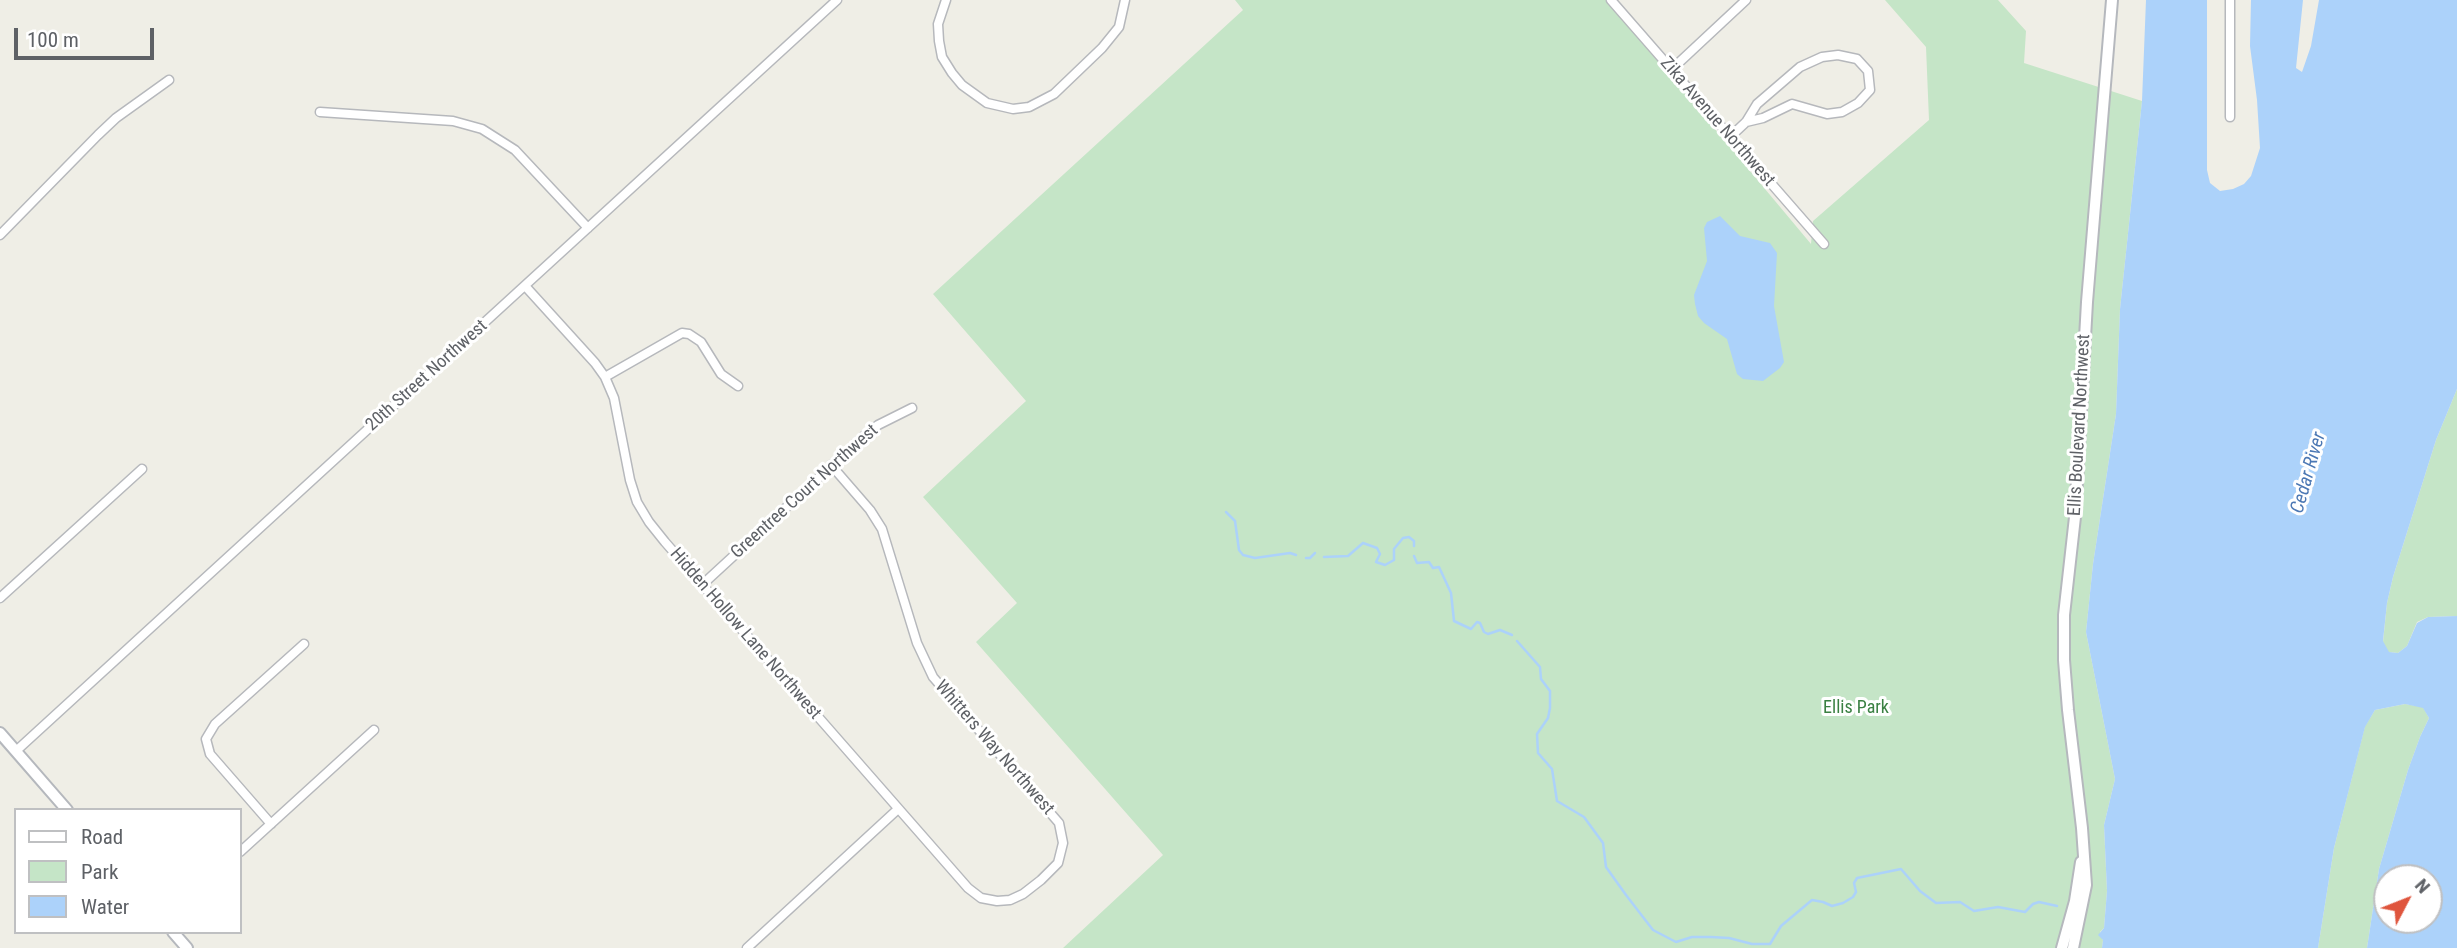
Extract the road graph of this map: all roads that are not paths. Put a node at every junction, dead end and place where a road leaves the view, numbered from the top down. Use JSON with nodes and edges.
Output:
{"nodes":[{"id":1,"x":836,"y":0,"type":"edge"},
{"id":2,"x":946,"y":0,"type":"edge"},
{"id":3,"x":1125,"y":0,"type":"edge"},
{"id":4,"x":1611,"y":0,"type":"edge"},
{"id":5,"x":1746,"y":0,"type":"edge"},
{"id":6,"x":2112,"y":0,"type":"edge"},
{"id":7,"x":2230,"y":0,"type":"edge"},
{"id":8,"x":1671,"y":69,"type":"junction"},
{"id":9,"x":169,"y":80,"type":"dead end"},
{"id":10,"x":320,"y":112,"type":"dead end"},
{"id":11,"x":2230,"y":117,"type":"dead end"},
{"id":12,"x":1746,"y":122,"type":"junction"},
{"id":13,"x":1730,"y":136,"type":"junction"},
{"id":14,"x":588,"y":228,"type":"junction"},
{"id":15,"x":0,"y":235,"type":"edge"},
{"id":16,"x":1824,"y":244,"type":"dead end"},
{"id":17,"x":526,"y":287,"type":"junction"},
{"id":18,"x":605,"y":377,"type":"junction"},
{"id":19,"x":738,"y":386,"type":"dead end"},
{"id":20,"x":912,"y":408,"type":"dead end"},
{"id":21,"x":831,"y":465,"type":"junction"},
{"id":22,"x":142,"y":469,"type":"dead end"},
{"id":23,"x":703,"y":584,"type":"junction"},
{"id":24,"x":0,"y":598,"type":"edge"},
{"id":25,"x":304,"y":643,"type":"dead end"},
{"id":26,"x":374,"y":730,"type":"dead end"},
{"id":27,"x":0,"y":733,"type":"edge"},
{"id":28,"x":16,"y":751,"type":"junction"},
{"id":29,"x":65,"y":808,"type":"edge"},
{"id":30,"x":898,"y":809,"type":"junction"},
{"id":31,"x":271,"y":824,"type":"junction"},
{"id":32,"x":2084,"y":849,"type":"junction"},
{"id":33,"x":242,"y":850,"type":"edge"},
{"id":34,"x":1041,"y":880,"type":"joint"},
{"id":35,"x":175,"y":934,"type":"edge"},
{"id":36,"x":187,"y":948,"type":"edge"},
{"id":37,"x":747,"y":948,"type":"edge"},
{"id":38,"x":2062,"y":948,"type":"edge"},
{"id":39,"x":2073,"y":948,"type":"edge"}],
"edges":[{"from":1,"to":14,"type":"street","name":"20th Street Northwest"},
{"from":2,"to":3,"type":"street"},
{"from":4,"to":8,"type":"street","name":"Zika Avenue Northwest"},
{"from":5,"to":8,"type":"street"},
{"from":6,"to":32,"type":"street","name":"Ellis Boulevard Northwest"},
{"from":7,"to":11,"type":"street"},
{"from":8,"to":13,"type":"street","name":"Zika Avenue Northwest"},
{"from":9,"to":15,"type":"street"},
{"from":10,"to":14,"type":"street"},
{"from":12,"to":12,"type":"street"},
{"from":12,"to":13,"type":"street"},
{"from":13,"to":16,"type":"street","name":"Zika Avenue Northwest"},
{"from":14,"to":17,"type":"street","name":"20th Street Northwest"},
{"from":17,"to":18,"type":"street","name":"Hidden Hollow Lane Northwest"},
{"from":17,"to":28,"type":"street","name":"20th Street Northwest"},
{"from":18,"to":19,"type":"street"},
{"from":18,"to":23,"type":"street","name":"Hidden Hollow Lane Northwest"},
{"from":20,"to":21,"type":"street","name":"Greentree Court Northwest"},
{"from":21,"to":23,"type":"street","name":"Greentree Court Northwest"},
{"from":21,"to":34,"type":"street","name":"Whitters Way Northwest"},
{"from":22,"to":24,"type":"street"},
{"from":23,"to":30,"type":"street","name":"Hidden Hollow Lane Northwest"},
{"from":25,"to":31,"type":"street"},
{"from":26,"to":31,"type":"street"},
{"from":27,"to":28,"type":"street"},
{"from":28,"to":29,"type":"street"},
{"from":30,"to":34,"type":"street","name":"Hidden Hollow Lane Northwest"},
{"from":30,"to":37,"type":"street"},
{"from":31,"to":33,"type":"street"},
{"from":32,"to":38,"type":"street","name":"Ellis Boulevard Northwest"},
{"from":32,"to":39,"type":"street","name":"Ellis Boulevard Northwest"},
{"from":35,"to":36,"type":"street"}]}
